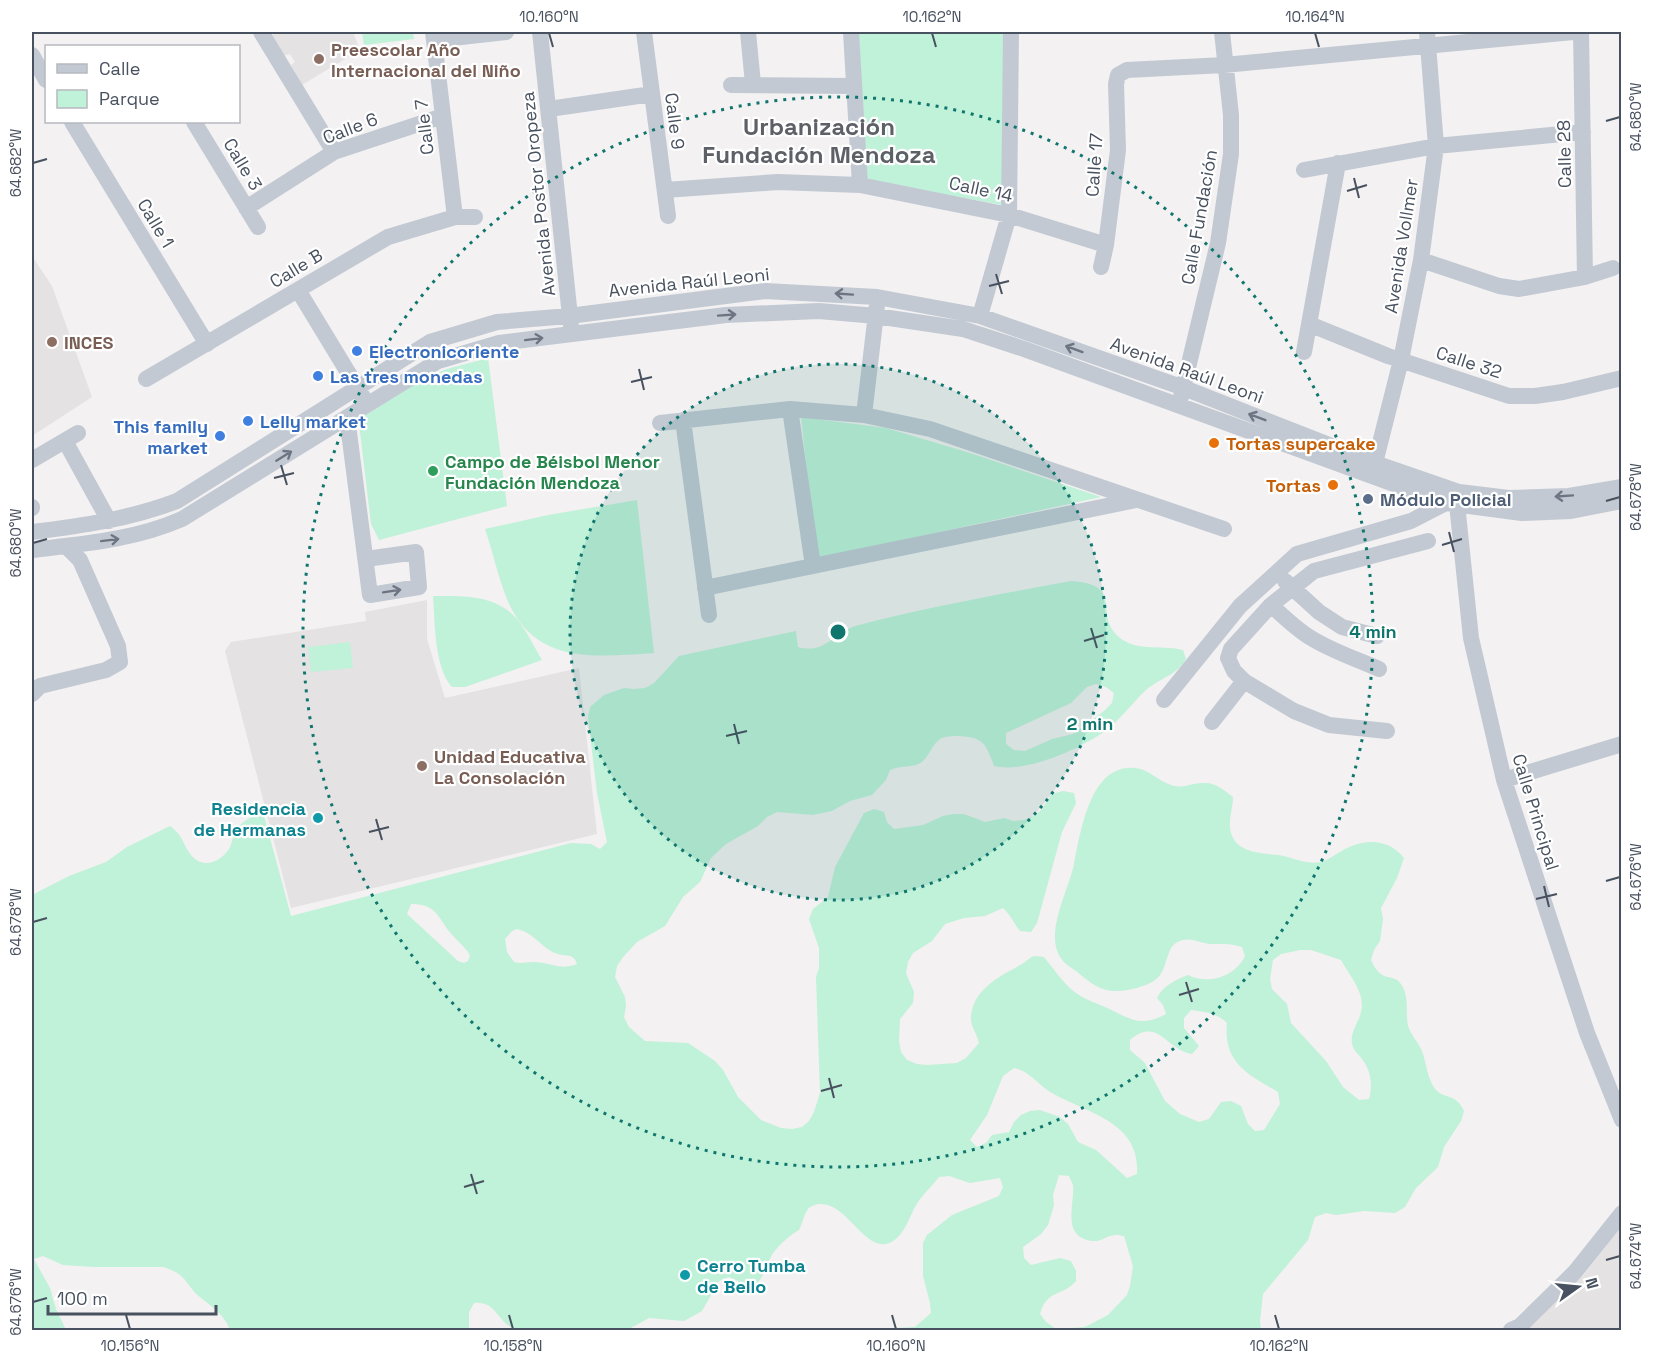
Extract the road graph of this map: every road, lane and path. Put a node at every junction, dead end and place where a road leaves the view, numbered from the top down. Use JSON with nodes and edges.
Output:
{"nodes":[{"id":1,"x":261,"y":32,"type":"edge"},
{"id":2,"x":506,"y":32,"type":"edge"},
{"id":3,"x":540,"y":32,"type":"edge"},
{"id":4,"x":644,"y":32,"type":"edge"},
{"id":5,"x":748,"y":32,"type":"edge"},
{"id":6,"x":851,"y":32,"type":"edge"},
{"id":7,"x":1011,"y":32,"type":"edge"},
{"id":8,"x":1222,"y":32,"type":"edge"},
{"id":9,"x":1573,"y":32,"type":"edge"},
{"id":10,"x":1581,"y":32,"type":"edge"},
{"id":11,"x":433,"y":36,"type":"edge"},
{"id":12,"x":1427,"y":39,"type":"edge"},
{"id":13,"x":32,"y":55,"type":"edge"},
{"id":14,"x":1224,"y":65,"type":"junction"},
{"id":15,"x":45,"y":78,"type":"edge"},
{"id":16,"x":753,"y":84,"type":"junction"},
{"id":17,"x":731,"y":85,"type":"dead end"},
{"id":18,"x":854,"y":86,"type":"junction"},
{"id":19,"x":652,"y":94,"type":"junction"},
{"id":20,"x":549,"y":109,"type":"junction"},
{"id":21,"x":443,"y":116,"type":"junction"},
{"id":22,"x":73,"y":123,"type":"edge"},
{"id":23,"x":195,"y":123,"type":"edge"},
{"id":24,"x":1583,"y":132,"type":"junction"},
{"id":25,"x":1436,"y":146,"type":"junction"},
{"id":26,"x":334,"y":152,"type":"junction"},
{"id":27,"x":1338,"y":163,"type":"junction"},
{"id":28,"x":1305,"y":170,"type":"dead end"},
{"id":29,"x":860,"y":184,"type":"junction"},
{"id":30,"x":664,"y":190,"type":"junction"},
{"id":31,"x":246,"y":208,"type":"junction"},
{"id":32,"x":1010,"y":215,"type":"junction"},
{"id":33,"x":668,"y":216,"type":"dead end"},
{"id":34,"x":455,"y":217,"type":"junction"},
{"id":35,"x":475,"y":217,"type":"dead end"},
{"id":36,"x":258,"y":227,"type":"dead end"},
{"id":37,"x":1106,"y":245,"type":"junction"},
{"id":38,"x":1421,"y":260,"type":"junction"},
{"id":39,"x":1101,"y":267,"type":"dead end"},
{"id":40,"x":1613,"y":268,"type":"dead end"},
{"id":41,"x":1585,"y":277,"type":"junction"},
{"id":42,"x":298,"y":290,"type":"junction"},
{"id":43,"x":877,"y":297,"type":"junction"},
{"id":44,"x":569,"y":316,"type":"junction"},
{"id":45,"x":876,"y":316,"type":"junction"},
{"id":46,"x":980,"y":316,"type":"junction"},
{"id":47,"x":1309,"y":324,"type":"junction"},
{"id":48,"x":572,"y":334,"type":"junction"},
{"id":49,"x":207,"y":344,"type":"junction"},
{"id":50,"x":1304,"y":352,"type":"dead end"},
{"id":51,"x":1401,"y":360,"type":"junction"},
{"id":52,"x":1622,"y":378,"type":"edge"},
{"id":53,"x":146,"y":379,"type":"dead end"},
{"id":54,"x":357,"y":388,"type":"junction"},
{"id":55,"x":1184,"y":388,"type":"junction"},
{"id":56,"x":368,"y":404,"type":"junction"},
{"id":57,"x":1178,"y":407,"type":"junction"},
{"id":58,"x":790,"y":409,"type":"junction"},
{"id":59,"x":864,"y":415,"type":"junction"},
{"id":60,"x":347,"y":417,"type":"junction"},
{"id":61,"x":683,"y":420,"type":"junction"},
{"id":62,"x":660,"y":423,"type":"dead end"},
{"id":63,"x":32,"y":460,"type":"edge"},
{"id":64,"x":1375,"y":462,"type":"junction"},
{"id":65,"x":180,"y":499,"type":"junction"},
{"id":66,"x":1136,"y":500,"type":"junction"},
{"id":67,"x":1454,"y":500,"type":"junction"},
{"id":68,"x":1621,"y":501,"type":"edge"},
{"id":69,"x":189,"y":515,"type":"junction"},
{"id":70,"x":109,"y":521,"type":"junction"},
{"id":71,"x":1224,"y":529,"type":"dead end"},
{"id":72,"x":32,"y":532,"type":"edge"},
{"id":73,"x":1428,"y":541,"type":"dead end"},
{"id":74,"x":66,"y":546,"type":"junction"},
{"id":75,"x":32,"y":550,"type":"edge"},
{"id":76,"x":366,"y":559,"type":"dead end"},
{"id":77,"x":813,"y":566,"type":"junction"},
{"id":78,"x":1276,"y":573,"type":"junction"},
{"id":79,"x":1292,"y":587,"type":"junction"},
{"id":80,"x":705,"y":588,"type":"junction"},
{"id":81,"x":1271,"y":605,"type":"junction"},
{"id":82,"x":709,"y":615,"type":"dead end"},
{"id":83,"x":1377,"y":636,"type":"dead end"},
{"id":84,"x":1379,"y":669,"type":"dead end"},
{"id":85,"x":1244,"y":681,"type":"junction"},
{"id":86,"x":32,"y":694,"type":"edge"},
{"id":87,"x":1164,"y":699,"type":"dead end"},
{"id":88,"x":1212,"y":722,"type":"dead end"},
{"id":89,"x":1387,"y":731,"type":"dead end"},
{"id":90,"x":1622,"y":744,"type":"edge"},
{"id":91,"x":1504,"y":780,"type":"junction"},
{"id":92,"x":1622,"y":1120,"type":"edge"},
{"id":93,"x":1622,"y":1213,"type":"edge"},
{"id":94,"x":1517,"y":1329,"type":"edge"}],
"edges":[{"from":1,"to":26,"type":"street"},
{"from":2,"to":11,"type":"street"},
{"from":3,"to":20,"type":"street","name":"Avenida Postor Oropeza"},
{"from":4,"to":19,"type":"street","name":"Calle 9"},
{"from":5,"to":16,"type":"street"},
{"from":6,"to":18,"type":"street"},
{"from":7,"to":32,"type":"street"},
{"from":8,"to":14,"type":"street","name":"Calle Fundación"},
{"from":9,"to":12,"type":"street"},
{"from":10,"to":24,"type":"street","name":"Calle 28"},
{"from":11,"to":21,"type":"street","name":"Calle 7"},
{"from":12,"to":14,"type":"street"},
{"from":12,"to":25,"type":"street","name":"Avenida Vollmer"},
{"from":13,"to":15,"type":"street"},
{"from":14,"to":37,"type":"street","name":"Calle 17"},
{"from":14,"to":55,"type":"street","name":"Calle Fundación"},
{"from":16,"to":17,"type":"street"},
{"from":16,"to":18,"type":"street"},
{"from":18,"to":29,"type":"street"},
{"from":19,"to":20,"type":"street"},
{"from":19,"to":30,"type":"street","name":"Calle 9"},
{"from":20,"to":44,"type":"street","name":"Avenida Postor Oropeza"},
{"from":21,"to":26,"type":"street","name":"Calle 6"},
{"from":21,"to":34,"type":"street","name":"Calle 7"},
{"from":22,"to":49,"type":"street","name":"Calle 1"},
{"from":23,"to":31,"type":"street","name":"Calle 3"},
{"from":24,"to":25,"type":"street"},
{"from":24,"to":41,"type":"street","name":"Calle 28"},
{"from":25,"to":27,"type":"street"},
{"from":25,"to":38,"type":"street","name":"Avenida Vollmer"},
{"from":26,"to":31,"type":"street","name":"Calle 6"},
{"from":27,"to":28,"type":"street"},
{"from":27,"to":47,"type":"street"},
{"from":29,"to":30,"type":"street","name":"Calle 14"},
{"from":29,"to":32,"type":"street","name":"Calle 14"},
{"from":30,"to":33,"type":"street","name":"Calle 9"},
{"from":31,"to":36,"type":"street","name":"Calle 3"},
{"from":32,"to":37,"type":"street","name":"Calle 14"},
{"from":32,"to":46,"type":"street"},
{"from":34,"to":35,"type":"street","name":"Calle B"},
{"from":34,"to":42,"type":"street","name":"Calle B"},
{"from":37,"to":39,"type":"street","name":"Calle 17"},
{"from":38,"to":41,"type":"street"},
{"from":38,"to":51,"type":"street","name":"Avenida Vollmer"},
{"from":40,"to":41,"type":"street"},
{"from":42,"to":49,"type":"street","name":"Calle B"},
{"from":42,"to":54,"type":"street"},
{"from":43,"to":44,"type":"street","name":"Avenida Raúl Leoni","one_way":true},
{"from":43,"to":45,"type":"street"},
{"from":43,"to":46,"type":"street","name":"Avenida Raúl Leoni"},
{"from":44,"to":48,"type":"street","name":"Avenida Postor Oropeza"},
{"from":44,"to":54,"type":"street","name":"Avenida Raúl Leoni"},
{"from":48,"to":45,"type":"street","name":"Avenida Raúl Leoni","one_way":true},
{"from":45,"to":57,"type":"street","name":"Avenida Raúl Leoni"},
{"from":45,"to":59,"type":"street"},
{"from":55,"to":46,"type":"street","name":"Avenida Raúl Leoni","one_way":true},
{"from":47,"to":50,"type":"street"},
{"from":47,"to":51,"type":"street","name":"Calle 32"},
{"from":56,"to":48,"type":"street","name":"Avenida Raúl Leoni","one_way":true},
{"from":49,"to":53,"type":"street","name":"Calle B"},
{"from":51,"to":52,"type":"street","name":"Calle 32"},
{"from":51,"to":64,"type":"street","name":"Avenida Vollmer"},
{"from":54,"to":56,"type":"street"},
{"from":54,"to":65,"type":"street","name":"Avenida Raúl Leoni"},
{"from":55,"to":57,"type":"street","name":"Calle Fundación"},
{"from":64,"to":55,"type":"street","name":"Avenida Raúl Leoni","one_way":true},
{"from":56,"to":60,"type":"street","name":"Avenida Raúl Leoni"},
{"from":57,"to":67,"type":"street","name":"Avenida Raúl Leoni"},
{"from":58,"to":59,"type":"street"},
{"from":58,"to":61,"type":"street"},
{"from":58,"to":77,"type":"street"},
{"from":59,"to":66,"type":"street"},
{"from":69,"to":60,"type":"street","name":"Avenida Raúl Leoni","one_way":true},
{"from":60,"to":76,"type":"street"},
{"from":61,"to":62,"type":"street"},
{"from":61,"to":80,"type":"street"},
{"from":63,"to":70,"type":"street"},
{"from":64,"to":67,"type":"street","name":"Avenida Raúl Leoni"},
{"from":65,"to":69,"type":"street"},
{"from":65,"to":70,"type":"street","name":"Avenida Raúl Leoni"},
{"from":66,"to":71,"type":"street"},
{"from":66,"to":77,"type":"street"},
{"from":67,"to":68,"type":"street","name":"Avenida Raúl Leoni"},
{"from":67,"to":78,"type":"street"},
{"from":67,"to":91,"type":"street","name":"Calle Principal"},
{"from":74,"to":69,"type":"street","name":"Avenida Raúl Leoni","one_way":true},
{"from":70,"to":72,"type":"street","name":"Avenida Raúl Leoni"},
{"from":73,"to":79,"type":"street"},
{"from":74,"to":75,"type":"street","name":"Avenida Raúl Leoni"},
{"from":74,"to":86,"type":"street"},
{"from":77,"to":80,"type":"street"},
{"from":78,"to":79,"type":"street"},
{"from":78,"to":87,"type":"street"},
{"from":79,"to":81,"type":"street"},
{"from":79,"to":83,"type":"street"},
{"from":80,"to":82,"type":"street"},
{"from":81,"to":84,"type":"street"},
{"from":81,"to":85,"type":"street"},
{"from":85,"to":88,"type":"street"},
{"from":85,"to":89,"type":"street"},
{"from":90,"to":91,"type":"street"},
{"from":91,"to":92,"type":"street","name":"Calle Principal"},
{"from":93,"to":94,"type":"street"}]}
